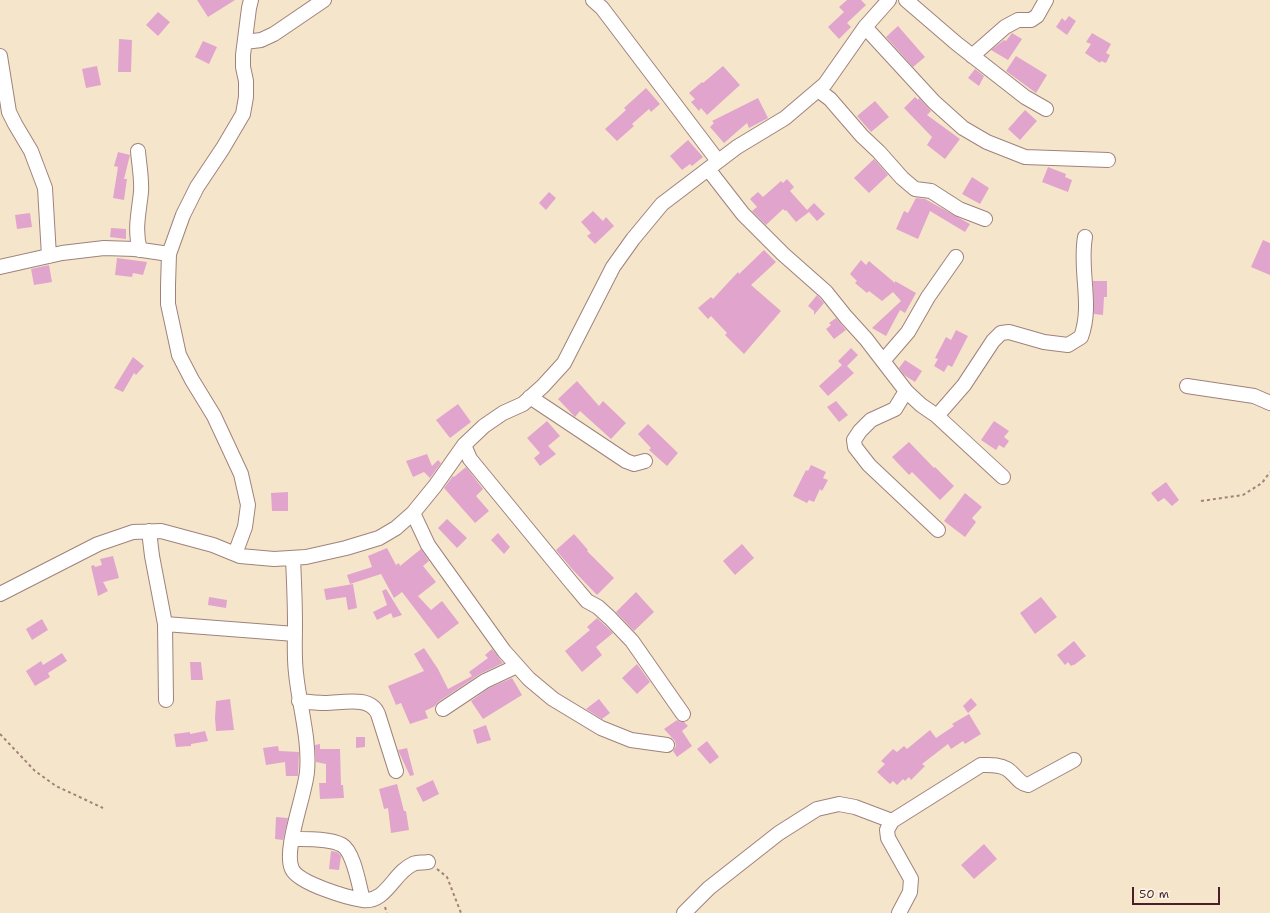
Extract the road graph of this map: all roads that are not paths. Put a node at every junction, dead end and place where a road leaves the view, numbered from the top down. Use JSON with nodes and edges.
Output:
{"nodes":[{"id":1,"x":251,"y":0,"type":"edge"},
{"id":2,"x":324,"y":0,"type":"edge"},
{"id":3,"x":593,"y":0,"type":"edge"},
{"id":4,"x":906,"y":0,"type":"edge"},
{"id":5,"x":1046,"y":0,"type":"edge"},
{"id":6,"x":884,"y":2,"type":"edge"},
{"id":7,"x":865,"y":26,"type":"junction"},
{"id":8,"x":245,"y":42,"type":"junction"},
{"id":9,"x":0,"y":56,"type":"edge"},
{"id":10,"x":972,"y":56,"type":"junction"},
{"id":11,"x":818,"y":90,"type":"junction"},
{"id":12,"x":1046,"y":109,"type":"dead end"},
{"id":13,"x":138,"y":151,"type":"dead end"},
{"id":14,"x":1108,"y":160,"type":"dead end"},
{"id":15,"x":713,"y":165,"type":"junction"},
{"id":16,"x":985,"y":219,"type":"dead end"},
{"id":17,"x":1085,"y":237,"type":"dead end"},
{"id":18,"x":140,"y":250,"type":"junction"},
{"id":19,"x":169,"y":254,"type":"junction"},
{"id":20,"x":50,"y":256,"type":"junction"},
{"id":21,"x":956,"y":257,"type":"dead end"},
{"id":22,"x":0,"y":267,"type":"edge"},
{"id":23,"x":883,"y":361,"type":"junction"},
{"id":24,"x":1187,"y":386,"type":"dead end"},
{"id":25,"x":906,"y":391,"type":"junction"},
{"id":26,"x":530,"y":398,"type":"junction"},
{"id":27,"x":1270,"y":403,"type":"edge"},
{"id":28,"x":937,"y":416,"type":"junction"},
{"id":29,"x":464,"y":445,"type":"junction"},
{"id":30,"x":645,"y":461,"type":"dead end"},
{"id":31,"x":1003,"y":477,"type":"dead end"},
{"id":32,"x":413,"y":513,"type":"junction"},
{"id":33,"x":149,"y":530,"type":"junction"},
{"id":34,"x":938,"y":530,"type":"dead end"},
{"id":35,"x":235,"y":554,"type":"junction"},
{"id":36,"x":293,"y":558,"type":"junction"},
{"id":37,"x":0,"y":594,"type":"edge"},
{"id":38,"x":165,"y":624,"type":"junction"},
{"id":39,"x":295,"y":634,"type":"junction"},
{"id":40,"x":517,"y":666,"type":"junction"},
{"id":41,"x":166,"y":700,"type":"dead end"},
{"id":42,"x":300,"y":701,"type":"junction"},
{"id":43,"x":443,"y":709,"type":"dead end"},
{"id":44,"x":683,"y":714,"type":"dead end"},
{"id":45,"x":667,"y":745,"type":"dead end"},
{"id":46,"x":1074,"y":760,"type":"dead end"},
{"id":47,"x":396,"y":771,"type":"dead end"},
{"id":48,"x":892,"y":821,"type":"junction"},
{"id":49,"x":292,"y":839,"type":"junction"},
{"id":50,"x":428,"y":862,"type":"road end"},
{"id":51,"x":363,"y":900,"type":"junction"},
{"id":52,"x":684,"y":913,"type":"edge"},
{"id":53,"x":900,"y":913,"type":"edge"}],
"edges":[{"from":1,"to":8,"type":"street"},
{"from":2,"to":8,"type":"street"},
{"from":3,"to":15,"type":"street"},
{"from":4,"to":10,"type":"street"},
{"from":5,"to":10,"type":"street"},
{"from":6,"to":7,"type":"street"},
{"from":7,"to":11,"type":"street"},
{"from":7,"to":14,"type":"street"},
{"from":8,"to":19,"type":"street"},
{"from":9,"to":20,"type":"street"},
{"from":10,"to":12,"type":"street"},
{"from":11,"to":15,"type":"street"},
{"from":11,"to":16,"type":"street"},
{"from":13,"to":18,"type":"street"},
{"from":15,"to":23,"type":"street"},
{"from":15,"to":26,"type":"street"},
{"from":17,"to":28,"type":"street"},
{"from":18,"to":19,"type":"street"},
{"from":18,"to":20,"type":"street"},
{"from":19,"to":35,"type":"street"},
{"from":20,"to":22,"type":"street"},
{"from":21,"to":23,"type":"street"},
{"from":23,"to":25,"type":"street"},
{"from":24,"to":27,"type":"street"},
{"from":25,"to":28,"type":"street"},
{"from":25,"to":34,"type":"street"},
{"from":26,"to":29,"type":"street"},
{"from":26,"to":30,"type":"street"},
{"from":28,"to":31,"type":"street"},
{"from":29,"to":32,"type":"street"},
{"from":29,"to":44,"type":"street"},
{"from":32,"to":36,"type":"street"},
{"from":32,"to":40,"type":"street"},
{"from":33,"to":35,"type":"street"},
{"from":33,"to":37,"type":"street"},
{"from":33,"to":38,"type":"street"},
{"from":35,"to":36,"type":"street"},
{"from":36,"to":39,"type":"street"},
{"from":38,"to":39,"type":"street"},
{"from":38,"to":41,"type":"street"},
{"from":39,"to":42,"type":"street"},
{"from":40,"to":43,"type":"street"},
{"from":40,"to":45,"type":"street"},
{"from":42,"to":47,"type":"street"},
{"from":42,"to":49,"type":"street"},
{"from":46,"to":48,"type":"street"},
{"from":48,"to":52,"type":"street"},
{"from":48,"to":53,"type":"street"},
{"from":49,"to":51,"type":"street"},
{"from":49,"to":51,"type":"street"},
{"from":50,"to":51,"type":"street"}]}
